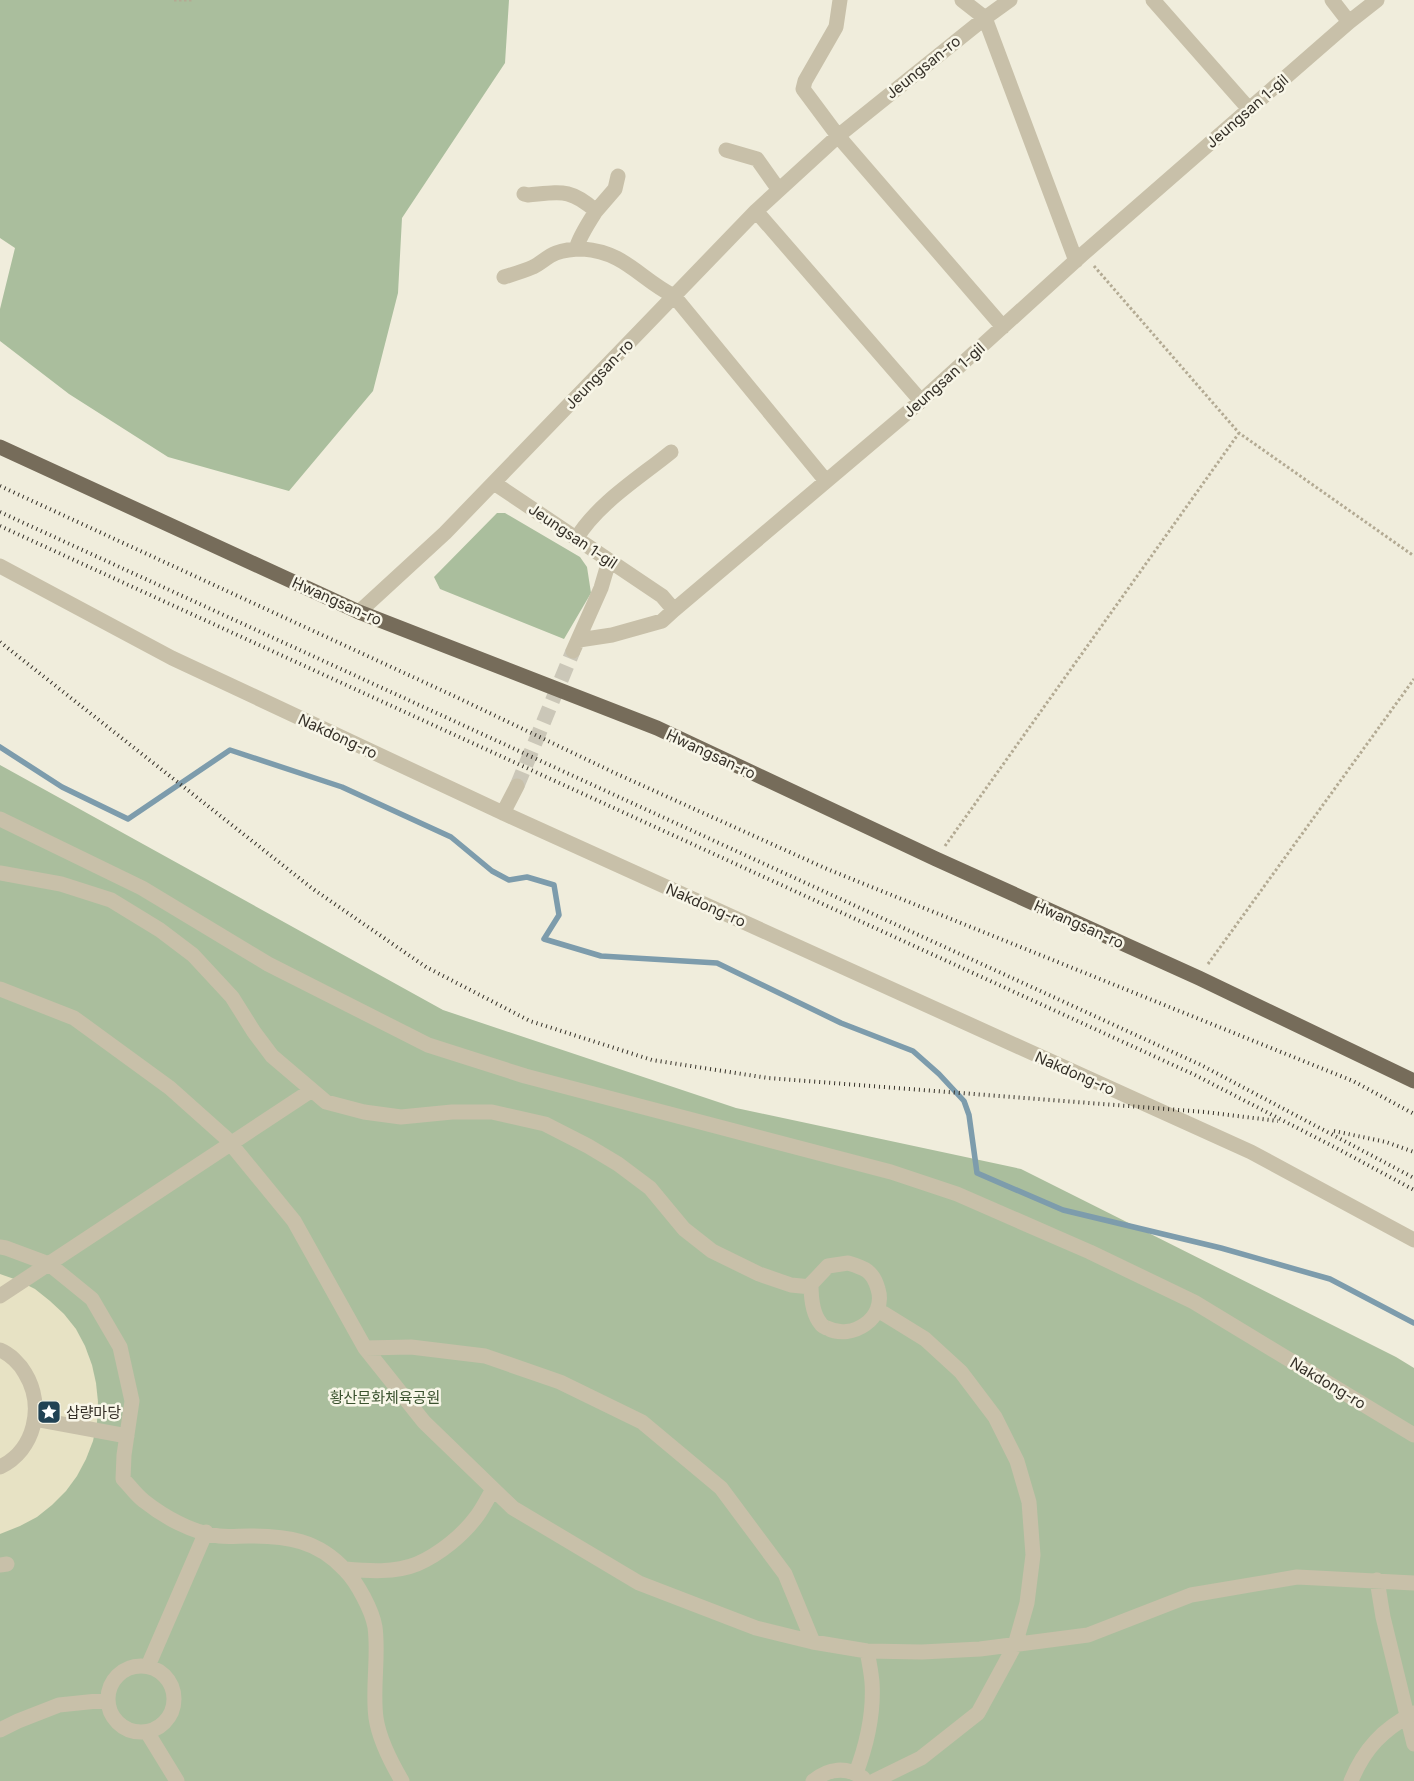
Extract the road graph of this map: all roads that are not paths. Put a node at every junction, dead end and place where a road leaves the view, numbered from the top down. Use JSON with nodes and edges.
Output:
{"nodes":[{"id":1,"x":840,"y":0,"type":"edge"},
{"id":2,"x":962,"y":0,"type":"edge"},
{"id":3,"x":1010,"y":0,"type":"edge"},
{"id":4,"x":1153,"y":0,"type":"edge"},
{"id":5,"x":1332,"y":0,"type":"edge"},
{"id":6,"x":1377,"y":0,"type":"edge"},
{"id":7,"x":985,"y":18,"type":"junction"},
{"id":8,"x":1349,"y":22,"type":"junction"},
{"id":9,"x":1249,"y":110,"type":"junction"},
{"id":10,"x":838,"y":136,"type":"junction"},
{"id":11,"x":726,"y":150,"type":"dead end"},
{"id":12,"x":618,"y":176,"type":"dead end"},
{"id":13,"x":779,"y":190,"type":"junction"},
{"id":14,"x":524,"y":194,"type":"dead end"},
{"id":15,"x":596,"y":211,"type":"junction"},
{"id":16,"x":756,"y":211,"type":"junction"},
{"id":17,"x":576,"y":249,"type":"junction"},
{"id":18,"x":1080,"y":257,"type":"junction"},
{"id":19,"x":504,"y":277,"type":"dead end"},
{"id":20,"x":674,"y":296,"type":"junction"},
{"id":21,"x":1003,"y":327,"type":"junction"},
{"id":22,"x":921,"y":401,"type":"junction"},
{"id":23,"x":0,"y":447,"type":"edge"},
{"id":24,"x":672,"y":452,"type":"dead end"},
{"id":25,"x":826,"y":482,"type":"junction"},
{"id":26,"x":494,"y":483,"type":"junction"},
{"id":27,"x":576,"y":539,"type":"junction"},
{"id":28,"x":608,"y":561,"type":"junction"},
{"id":29,"x":0,"y":566,"type":"edge"},
{"id":30,"x":674,"y":610,"type":"junction"},
{"id":31,"x":359,"y":612,"type":"junction"},
{"id":32,"x":517,"y":786,"type":"tunnel mouth"},
{"id":33,"x":503,"y":813,"type":"junction"},
{"id":34,"x":0,"y":820,"type":"edge"},
{"id":35,"x":0,"y":873,"type":"edge"},
{"id":36,"x":0,"y":990,"type":"edge"},
{"id":37,"x":1414,"y":1081,"type":"edge"},
{"id":38,"x":312,"y":1090,"type":"junction"},
{"id":39,"x":230,"y":1143,"type":"junction"},
{"id":40,"x":1414,"y":1240,"type":"edge"},
{"id":41,"x":0,"y":1247,"type":"edge"},
{"id":42,"x":49,"y":1264,"type":"junction"},
{"id":43,"x":811,"y":1287,"type":"junction"},
{"id":44,"x":0,"y":1296,"type":"edge"},
{"id":45,"x":878,"y":1310,"type":"junction"},
{"id":46,"x":365,"y":1348,"type":"junction"},
{"id":47,"x":0,"y":1350,"type":"edge"},
{"id":48,"x":35,"y":1419,"type":"junction"},
{"id":49,"x":1414,"y":1435,"type":"edge"},
{"id":50,"x":127,"y":1436,"type":"junction"},
{"id":51,"x":0,"y":1467,"type":"edge"},
{"id":52,"x":493,"y":1489,"type":"junction"},
{"id":53,"x":206,"y":1532,"type":"junction"},
{"id":54,"x":345,"y":1570,"type":"junction"},
{"id":55,"x":1377,"y":1580,"type":"junction"},
{"id":56,"x":1414,"y":1583,"type":"edge"},
{"id":57,"x":813,"y":1642,"type":"junction"},
{"id":58,"x":1015,"y":1645,"type":"junction"},
{"id":59,"x":867,"y":1651,"type":"junction"},
{"id":60,"x":148,"y":1666,"type":"junction"},
{"id":61,"x":107,"y":1700,"type":"junction"},
{"id":62,"x":1410,"y":1715,"type":"edge"},
{"id":63,"x":0,"y":1730,"type":"edge"},
{"id":64,"x":147,"y":1732,"type":"junction"},
{"id":65,"x":1414,"y":1744,"type":"edge"},
{"id":66,"x":861,"y":1777,"type":"edge"},
{"id":67,"x":177,"y":1781,"type":"edge"},
{"id":68,"x":402,"y":1781,"type":"edge"},
{"id":69,"x":813,"y":1781,"type":"edge"},
{"id":70,"x":874,"y":1781,"type":"edge"},
{"id":71,"x":1351,"y":1781,"type":"edge"}],
"edges":[{"from":1,"to":10,"type":"street"},
{"from":2,"to":7,"type":"street"},
{"from":3,"to":7,"type":"street","name":"Jeungsan-ro"},
{"from":4,"to":9,"type":"street"},
{"from":5,"to":8,"type":"street"},
{"from":6,"to":8,"type":"street","name":"Jeungsan 1-gil"},
{"from":7,"to":10,"type":"street","name":"Jeungsan-ro"},
{"from":7,"to":18,"type":"street"},
{"from":8,"to":9,"type":"street","name":"Jeungsan 1-gil"},
{"from":9,"to":18,"type":"street","name":"Jeungsan 1-gil"},
{"from":10,"to":13,"type":"street","name":"Jeungsan-ro"},
{"from":10,"to":21,"type":"street"},
{"from":11,"to":13,"type":"street"},
{"from":12,"to":15,"type":"street"},
{"from":13,"to":16,"type":"street","name":"Jeungsan-ro"},
{"from":14,"to":15,"type":"street"},
{"from":15,"to":17,"type":"street"},
{"from":16,"to":20,"type":"street","name":"Jeungsan-ro"},
{"from":16,"to":22,"type":"street"},
{"from":17,"to":19,"type":"street"},
{"from":17,"to":20,"type":"street"},
{"from":18,"to":21,"type":"street","name":"Jeungsan 1-gil"},
{"from":20,"to":25,"type":"street"},
{"from":20,"to":26,"type":"street","name":"Jeungsan-ro"},
{"from":21,"to":22,"type":"street","name":"Jeungsan 1-gil"},
{"from":22,"to":25,"type":"street","name":"Jeungsan 1-gil"},
{"from":23,"to":31,"type":"main road","name":"Hwangsan-ro"},
{"from":24,"to":27,"type":"street"},
{"from":25,"to":30,"type":"street","name":"Jeungsan 1-gil"},
{"from":26,"to":27,"type":"street","name":"Jeungsan 1-gil"},
{"from":26,"to":31,"type":"street","name":"Jeungsan-ro"},
{"from":27,"to":28,"type":"street","name":"Jeungsan 1-gil"},
{"from":28,"to":30,"type":"street","name":"Jeungsan 1-gil"},
{"from":28,"to":30,"type":"street"},
{"from":29,"to":33,"type":"street","name":"Nakdong-ro"},
{"from":31,"to":37,"type":"main road","name":"Hwangsan-ro"},
{"from":32,"to":33,"type":"street"},
{"from":33,"to":40,"type":"street","name":"Nakdong-ro"},
{"from":34,"to":49,"type":"street","name":"Nakdong-ro"},
{"from":35,"to":38,"type":"street"},
{"from":36,"to":39,"type":"street"},
{"from":38,"to":39,"type":"street"},
{"from":38,"to":43,"type":"street"},
{"from":39,"to":42,"type":"street"},
{"from":39,"to":46,"type":"street"},
{"from":41,"to":42,"type":"street"},
{"from":42,"to":44,"type":"street"},
{"from":42,"to":50,"type":"street"},
{"from":43,"to":45,"type":"street"},
{"from":43,"to":45,"type":"street"},
{"from":45,"to":58,"type":"street"},
{"from":46,"to":52,"type":"street"},
{"from":46,"to":57,"type":"street"},
{"from":47,"to":48,"type":"street"},
{"from":48,"to":50,"type":"street"},
{"from":48,"to":51,"type":"street"},
{"from":50,"to":53,"type":"street"},
{"from":52,"to":54,"type":"street"},
{"from":52,"to":57,"type":"street"},
{"from":53,"to":54,"type":"street"},
{"from":53,"to":60,"type":"street"},
{"from":54,"to":68,"type":"street"},
{"from":55,"to":56,"type":"street"},
{"from":55,"to":58,"type":"street"},
{"from":55,"to":62,"type":"street"},
{"from":57,"to":59,"type":"street"},
{"from":58,"to":59,"type":"street"},
{"from":58,"to":70,"type":"street"},
{"from":59,"to":66,"type":"street"},
{"from":60,"to":61,"type":"street"},
{"from":60,"to":64,"type":"street"},
{"from":61,"to":63,"type":"street"},
{"from":61,"to":64,"type":"street"},
{"from":62,"to":65,"type":"street"},
{"from":62,"to":71,"type":"street"},
{"from":64,"to":67,"type":"street"},
{"from":66,"to":69,"type":"street"}]}
